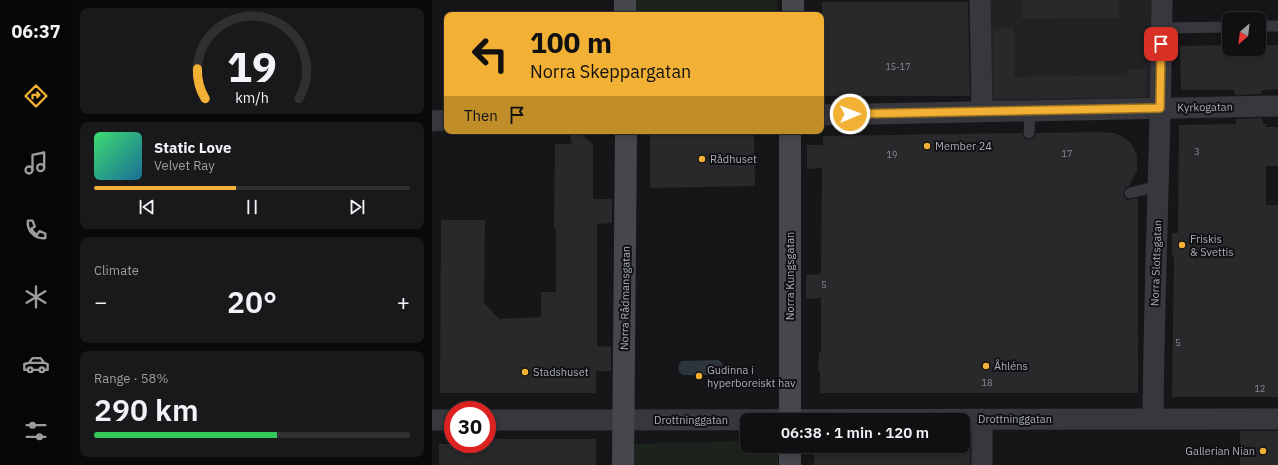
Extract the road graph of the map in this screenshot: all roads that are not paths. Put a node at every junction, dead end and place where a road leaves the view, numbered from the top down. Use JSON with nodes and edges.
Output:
{"nodes":[{"id":1,"x":625,"y":0,"type":"edge"},
{"id":2,"x":793,"y":0,"type":"edge"},
{"id":3,"x":980,"y":0,"type":"edge"},
{"id":4,"x":1162,"y":0,"type":"edge"},
{"id":5,"x":625,"y":12,"type":"edge"},
{"id":6,"x":793,"y":12,"type":"edge"},
{"id":7,"x":1266,"y":26,"type":"edge"},
{"id":8,"x":1278,"y":26,"type":"edge"},
{"id":9,"x":1222,"y":27,"type":"edge"},
{"id":10,"x":1162,"y":28,"type":"junction"},
{"id":11,"x":1278,"y":106,"type":"edge"},
{"id":12,"x":1160,"y":108,"type":"junction"},
{"id":13,"x":1030,"y":110,"type":"junction"},
{"id":14,"x":982,"y":112,"type":"junction"},
{"id":15,"x":824,"y":114,"type":"edge"},
{"id":16,"x":444,"y":120,"type":"edge"},
{"id":17,"x":432,"y":121,"type":"edge"},
{"id":18,"x":1029,"y":133,"type":"dead end"},
{"id":19,"x":626,"y":134,"type":"edge"},
{"id":20,"x":790,"y":134,"type":"edge"},
{"id":21,"x":1158,"y":186,"type":"junction"},
{"id":22,"x":1130,"y":192,"type":"dead end"},
{"id":23,"x":790,"y":413,"type":"edge"},
{"id":24,"x":970,"y":419,"type":"edge"},
{"id":25,"x":982,"y":419,"type":"junction"},
{"id":26,"x":1153,"y":419,"type":"junction"},
{"id":27,"x":1278,"y":419,"type":"edge"},
{"id":28,"x":432,"y":420,"type":"edge"},
{"id":29,"x":444,"y":420,"type":"edge"},
{"id":30,"x":496,"y":420,"type":"edge"},
{"id":31,"x":624,"y":420,"type":"junction"},
{"id":32,"x":740,"y":420,"type":"edge"},
{"id":33,"x":790,"y":453,"type":"edge"},
{"id":34,"x":623,"y":465,"type":"edge"},
{"id":35,"x":790,"y":465,"type":"edge"},
{"id":36,"x":982,"y":465,"type":"edge"}],
"edges":[{"from":1,"to":5,"type":"street"},
{"from":2,"to":6,"type":"street"},
{"from":3,"to":14,"type":"street"},
{"from":4,"to":10,"type":"street","name":"Norra Slottsgatan"},
{"from":7,"to":8,"type":"lane"},
{"from":9,"to":10,"type":"lane"},
{"from":10,"to":12,"type":"street","name":"Norra Slottsgatan"},
{"from":11,"to":12,"type":"street","name":"Kyrkogatan"},
{"from":12,"to":13,"type":"street","name":"Kyrkogatan"},
{"from":12,"to":21,"type":"street","name":"Norra Slottsgatan"},
{"from":13,"to":14,"type":"street","name":"Kyrkogatan"},
{"from":13,"to":18,"type":"lane"},
{"from":14,"to":15,"type":"street","name":"Kyrkogatan"},
{"from":16,"to":17,"type":"street"},
{"from":19,"to":31,"type":"street","name":"Norra Rådmansgatan"},
{"from":20,"to":23,"type":"street","name":"Norra Kungsgatan"},
{"from":21,"to":22,"type":"lane"},
{"from":21,"to":26,"type":"street","name":"Norra Slottsgatan"},
{"from":24,"to":25,"type":"street","name":"Drottninggatan"},
{"from":25,"to":26,"type":"street","name":"Drottninggatan"},
{"from":25,"to":36,"type":"street"},
{"from":26,"to":27,"type":"street","name":"Drottninggatan"},
{"from":28,"to":29,"type":"street"},
{"from":30,"to":31,"type":"street","name":"Drottninggatan"},
{"from":31,"to":32,"type":"street","name":"Drottninggatan"},
{"from":31,"to":34,"type":"street","name":"Norra Rådmansgatan"},
{"from":33,"to":35,"type":"street"}]}
